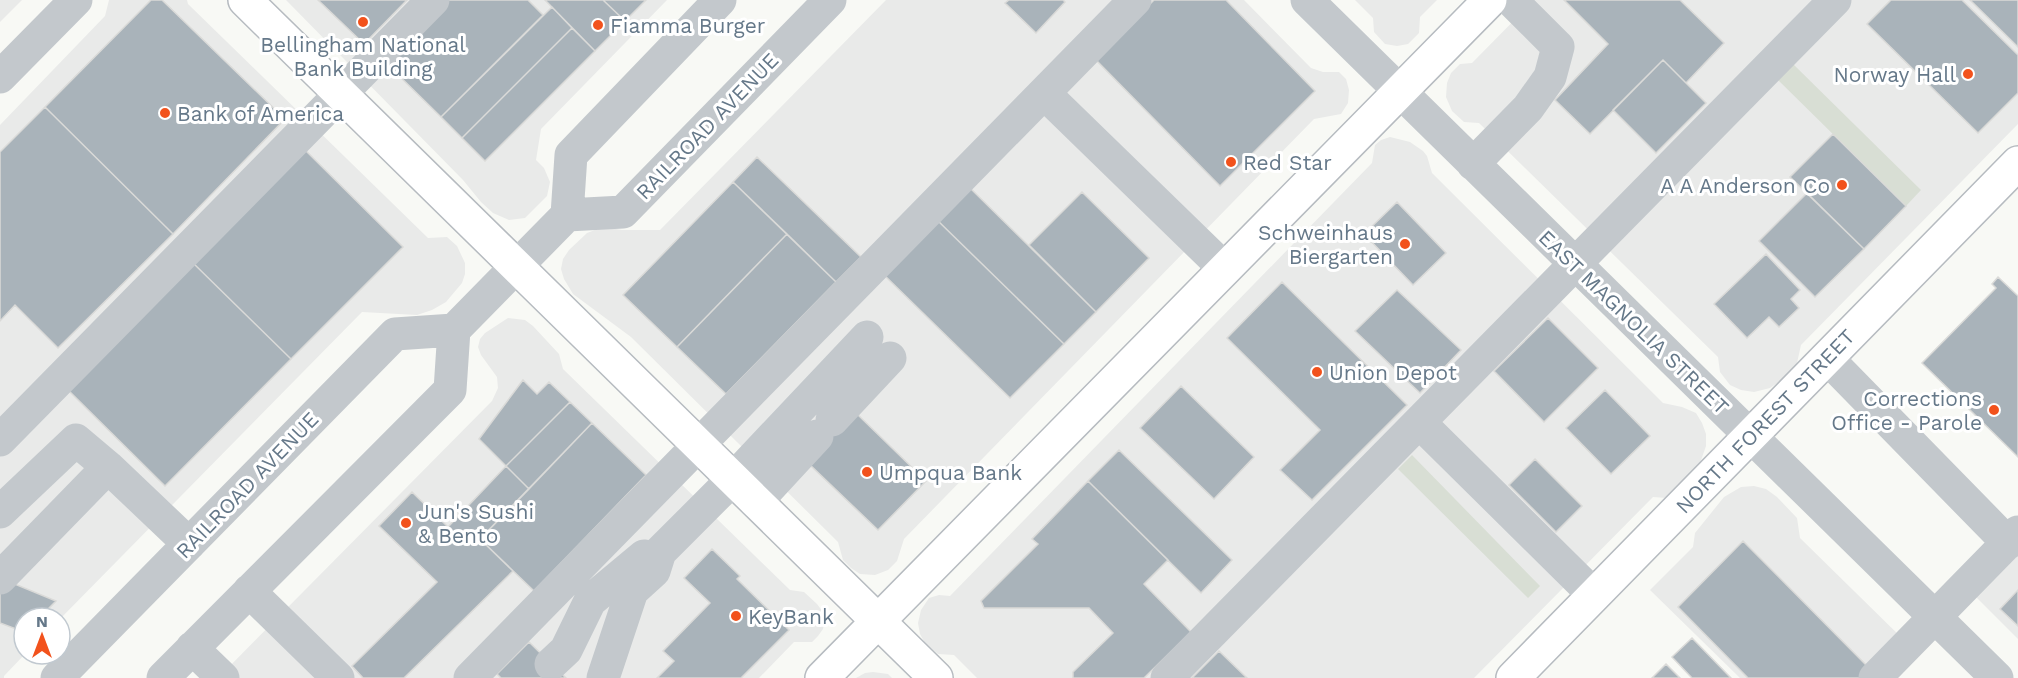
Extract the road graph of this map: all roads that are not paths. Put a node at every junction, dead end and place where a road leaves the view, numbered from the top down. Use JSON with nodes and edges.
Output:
{"nodes":[{"id":1,"x":76,"y":0,"type":"edge"},
{"id":2,"x":245,"y":0,"type":"edge"},
{"id":3,"x":433,"y":0,"type":"edge"},
{"id":4,"x":720,"y":0,"type":"edge"},
{"id":5,"x":830,"y":0,"type":"edge"},
{"id":6,"x":1135,"y":0,"type":"edge"},
{"id":7,"x":1490,"y":0,"type":"edge"},
{"id":8,"x":1511,"y":0,"type":"edge"},
{"id":9,"x":1835,"y":0,"type":"edge"},
{"id":10,"x":1325,"y":6,"type":"edge"},
{"id":11,"x":0,"y":77,"type":"edge"},
{"id":12,"x":1400,"y":91,"type":"junction"},
{"id":13,"x":1044,"y":93,"type":"junction"},
{"id":14,"x":341,"y":94,"type":"junction"},
{"id":15,"x":2018,"y":163,"type":"edge"},
{"id":16,"x":1473,"y":164,"type":"junction"},
{"id":17,"x":567,"y":215,"type":"junction"},
{"id":18,"x":1575,"y":263,"type":"junction"},
{"id":19,"x":517,"y":266,"type":"junction"},
{"id":20,"x":1225,"y":268,"type":"junction"},
{"id":21,"x":454,"y":330,"type":"junction"},
{"id":22,"x":1827,"y":358,"type":"junction"},
{"id":23,"x":1419,"y":422,"type":"junction"},
{"id":24,"x":1750,"y":436,"type":"junction"},
{"id":25,"x":0,"y":440,"type":"edge"},
{"id":26,"x":698,"y":445,"type":"junction"},
{"id":27,"x":108,"y":467,"type":"junction"},
{"id":28,"x":745,"y":491,"type":"junction"},
{"id":29,"x":0,"y":512,"type":"edge"},
{"id":30,"x":2013,"y":538,"type":"edge"},
{"id":31,"x":189,"y":544,"type":"junction"},
{"id":32,"x":660,"y":552,"type":"junction"},
{"id":33,"x":0,"y":578,"type":"edge"},
{"id":34,"x":249,"y":591,"type":"junction"},
{"id":35,"x":1594,"y":596,"type":"junction"},
{"id":36,"x":1935,"y":617,"type":"junction"},
{"id":37,"x":878,"y":622,"type":"junction"},
{"id":38,"x":192,"y":648,"type":"junction"},
{"id":39,"x":551,"y":664,"type":"dead end"},
{"id":40,"x":57,"y":678,"type":"edge"},
{"id":41,"x":163,"y":678,"type":"edge"},
{"id":42,"x":223,"y":678,"type":"edge"},
{"id":43,"x":338,"y":678,"type":"edge"},
{"id":44,"x":470,"y":678,"type":"edge"},
{"id":45,"x":603,"y":678,"type":"edge"},
{"id":46,"x":822,"y":678,"type":"edge"},
{"id":47,"x":936,"y":678,"type":"edge"},
{"id":48,"x":1167,"y":678,"type":"edge"},
{"id":49,"x":1513,"y":678,"type":"edge"},
{"id":50,"x":1875,"y":678,"type":"edge"},
{"id":51,"x":1997,"y":678,"type":"edge"}],
"edges":[{"from":1,"to":11,"type":"street"},
{"from":2,"to":14,"type":"main road"},
{"from":3,"to":14,"type":"street"},
{"from":4,"to":17,"type":"street"},
{"from":5,"to":17,"type":"street","name":"RAILROAD AVENUE"},
{"from":6,"to":13,"type":"street"},
{"from":7,"to":12,"type":"main road"},
{"from":8,"to":16,"type":"street"},
{"from":9,"to":18,"type":"street"},
{"from":10,"to":12,"type":"street","name":"EAST MAGNOLIA STREET"},
{"from":12,"to":16,"type":"street","name":"EAST MAGNOLIA STREET"},
{"from":12,"to":20,"type":"main road"},
{"from":13,"to":20,"type":"street"},
{"from":13,"to":26,"type":"street"},
{"from":14,"to":19,"type":"main road"},
{"from":14,"to":25,"type":"street"},
{"from":15,"to":22,"type":"main road","name":"NORTH FOREST STREET"},
{"from":16,"to":18,"type":"street","name":"EAST MAGNOLIA STREET"},
{"from":17,"to":19,"type":"street"},
{"from":18,"to":23,"type":"street"},
{"from":18,"to":24,"type":"street","name":"EAST MAGNOLIA STREET"},
{"from":19,"to":21,"type":"street"},
{"from":19,"to":26,"type":"main road"},
{"from":20,"to":37,"type":"main road"},
{"from":21,"to":31,"type":"street","name":"RAILROAD AVENUE"},
{"from":21,"to":34,"type":"street"},
{"from":22,"to":24,"type":"main road","name":"NORTH FOREST STREET"},
{"from":22,"to":30,"type":"street"},
{"from":23,"to":35,"type":"street"},
{"from":23,"to":48,"type":"street"},
{"from":24,"to":35,"type":"main road","name":"NORTH FOREST STREET"},
{"from":24,"to":36,"type":"street","name":"EAST MAGNOLIA STREET"},
{"from":26,"to":28,"type":"main road"},
{"from":26,"to":44,"type":"street"},
{"from":27,"to":29,"type":"street"},
{"from":27,"to":31,"type":"street"},
{"from":27,"to":33,"type":"street"},
{"from":28,"to":28,"type":"street"},
{"from":28,"to":32,"type":"street"},
{"from":28,"to":37,"type":"main road"},
{"from":30,"to":36,"type":"street"},
{"from":31,"to":40,"type":"street","name":"RAILROAD AVENUE"},
{"from":32,"to":39,"type":"street"},
{"from":32,"to":45,"type":"street"},
{"from":34,"to":38,"type":"street"},
{"from":34,"to":43,"type":"street"},
{"from":35,"to":49,"type":"main road","name":"NORTH FOREST STREET"},
{"from":36,"to":50,"type":"street"},
{"from":36,"to":51,"type":"street","name":"EAST MAGNOLIA STREET"},
{"from":37,"to":46,"type":"main road"},
{"from":37,"to":47,"type":"main road"},
{"from":38,"to":41,"type":"street"},
{"from":38,"to":42,"type":"street"}]}
